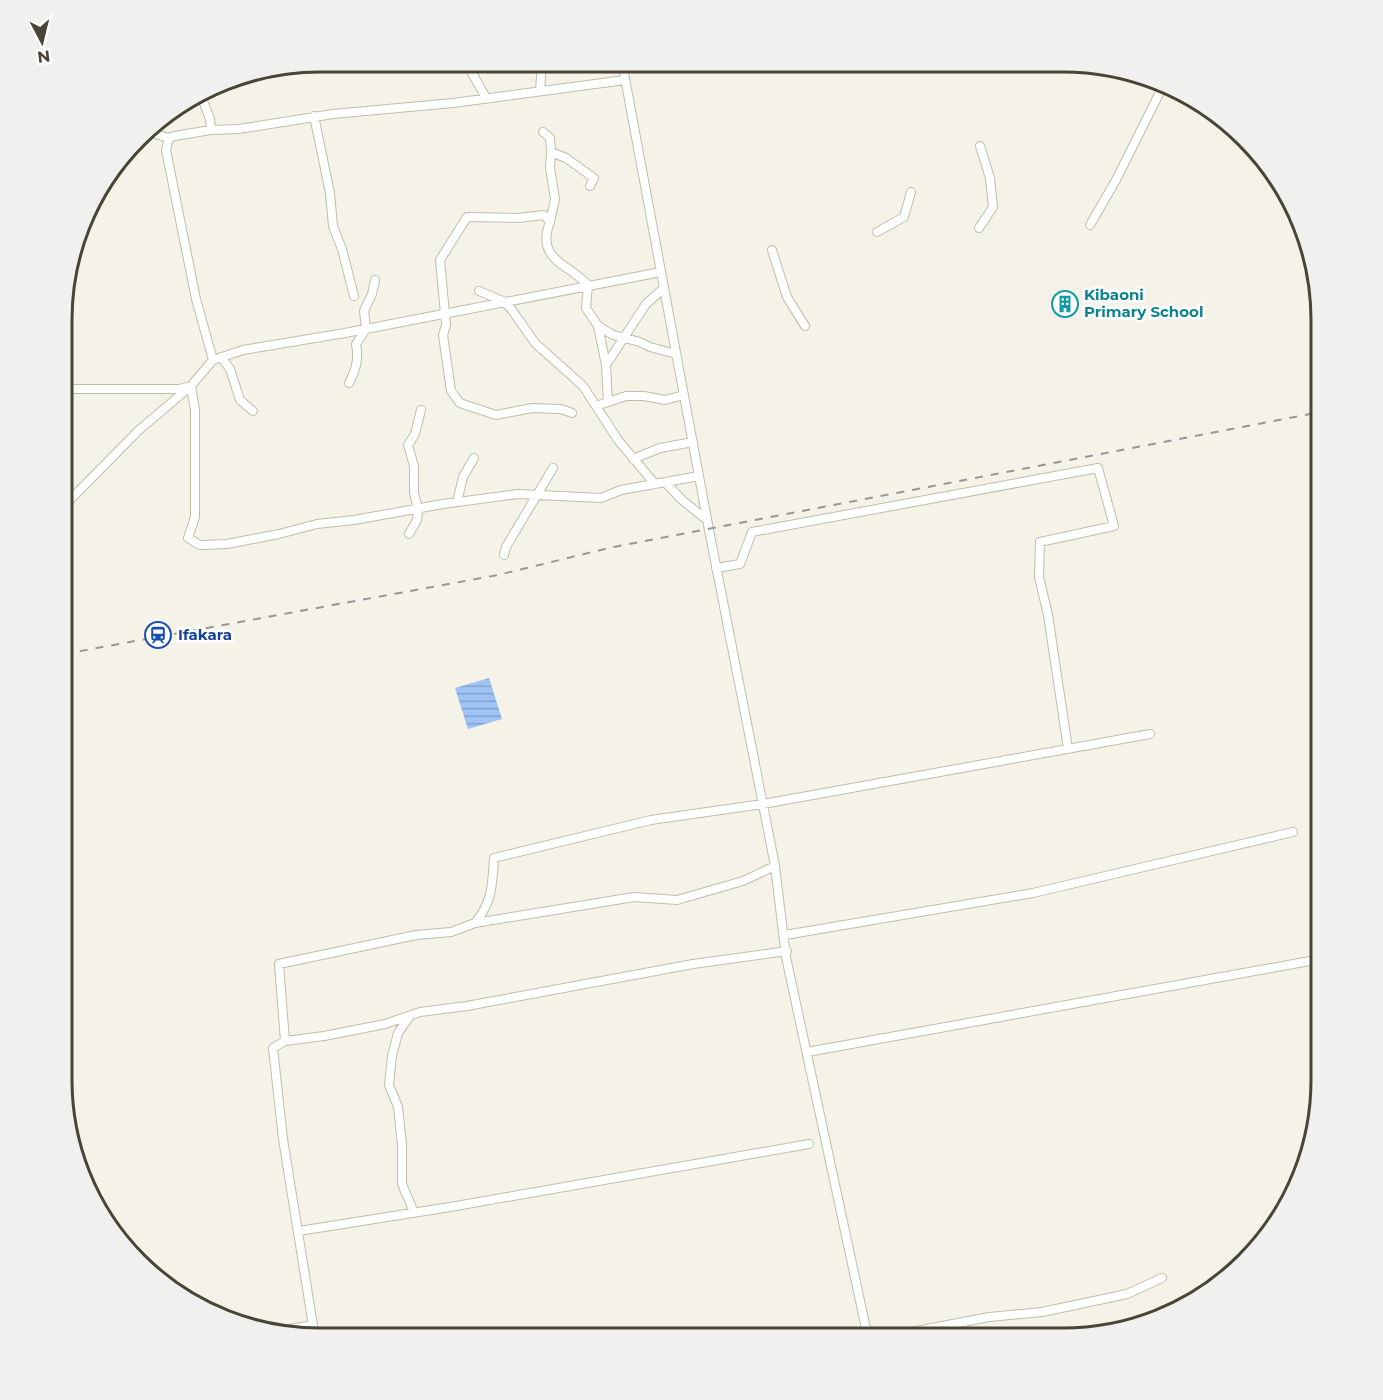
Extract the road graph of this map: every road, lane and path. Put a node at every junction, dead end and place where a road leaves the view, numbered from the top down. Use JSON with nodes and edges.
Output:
{"nodes":[{"id":1,"x":472,"y":72,"type":"edge"},
{"id":2,"x":541,"y":72,"type":"edge"},
{"id":3,"x":624,"y":72,"type":"edge"},
{"id":4,"x":625,"y":80,"type":"junction"},
{"id":5,"x":540,"y":91,"type":"junction"},
{"id":6,"x":1160,"y":92,"type":"edge"},
{"id":7,"x":486,"y":98,"type":"junction"},
{"id":8,"x":203,"y":101,"type":"edge"},
{"id":9,"x":314,"y":116,"type":"junction"},
{"id":10,"x":211,"y":130,"type":"junction"},
{"id":11,"x":543,"y":132,"type":"dead end"},
{"id":12,"x":155,"y":134,"type":"edge"},
{"id":13,"x":169,"y":138,"type":"junction"},
{"id":14,"x":980,"y":146,"type":"dead end"},
{"id":15,"x":551,"y":152,"type":"junction"},
{"id":16,"x":590,"y":186,"type":"dead end"},
{"id":17,"x":911,"y":192,"type":"dead end"},
{"id":18,"x":550,"y":222,"type":"junction"},
{"id":19,"x":1090,"y":225,"type":"dead end"},
{"id":20,"x":979,"y":228,"type":"dead end"},
{"id":21,"x":877,"y":232,"type":"dead end"},
{"id":22,"x":772,"y":250,"type":"dead end"},
{"id":23,"x":661,"y":272,"type":"junction"},
{"id":24,"x":375,"y":280,"type":"dead end"},
{"id":25,"x":588,"y":285,"type":"junction"},
{"id":26,"x":664,"y":288,"type":"junction"},
{"id":27,"x":479,"y":291,"type":"dead end"},
{"id":28,"x":354,"y":296,"type":"dead end"},
{"id":29,"x":503,"y":301,"type":"junction"},
{"id":30,"x":445,"y":313,"type":"junction"},
{"id":31,"x":598,"y":326,"type":"junction"},
{"id":32,"x":805,"y":326,"type":"dead end"},
{"id":33,"x":366,"y":329,"type":"junction"},
{"id":34,"x":624,"y":339,"type":"junction"},
{"id":35,"x":676,"y":354,"type":"junction"},
{"id":36,"x":217,"y":358,"type":"junction"},
{"id":37,"x":606,"y":364,"type":"junction"},
{"id":38,"x":349,"y":383,"type":"dead end"},
{"id":39,"x":191,"y":386,"type":"junction"},
{"id":40,"x":72,"y":389,"type":"edge"},
{"id":41,"x":684,"y":395,"type":"junction"},
{"id":42,"x":608,"y":402,"type":"junction"},
{"id":43,"x":596,"y":406,"type":"junction"},
{"id":44,"x":421,"y":410,"type":"dead end"},
{"id":45,"x":253,"y":411,"type":"dead end"},
{"id":46,"x":572,"y":413,"type":"dead end"},
{"id":47,"x":693,"y":442,"type":"junction"},
{"id":48,"x":474,"y":458,"type":"dead end"},
{"id":49,"x":633,"y":459,"type":"junction"},
{"id":50,"x":553,"y":468,"type":"dead end"},
{"id":51,"x":699,"y":476,"type":"junction"},
{"id":52,"x":665,"y":482,"type":"junction"},
{"id":53,"x":654,"y":484,"type":"junction"},
{"id":54,"x":536,"y":495,"type":"junction"},
{"id":55,"x":72,"y":498,"type":"edge"},
{"id":56,"x":457,"y":502,"type":"junction"},
{"id":57,"x":418,"y":509,"type":"junction"},
{"id":58,"x":707,"y":520,"type":"junction"},
{"id":59,"x":409,"y":534,"type":"dead end"},
{"id":60,"x":504,"y":555,"type":"dead end"},
{"id":61,"x":716,"y":568,"type":"junction"},
{"id":62,"x":1150,"y":734,"type":"dead end"},
{"id":63,"x":1068,"y":749,"type":"junction"},
{"id":64,"x":763,"y":804,"type":"junction"},
{"id":65,"x":1293,"y":832,"type":"dead end"},
{"id":66,"x":776,"y":866,"type":"junction"},
{"id":67,"x":475,"y":923,"type":"junction"},
{"id":68,"x":785,"y":935,"type":"junction"},
{"id":69,"x":787,"y":951,"type":"junction"},
{"id":70,"x":1311,"y":961,"type":"edge"},
{"id":71,"x":410,"y":1016,"type":"junction"},
{"id":72,"x":285,"y":1041,"type":"junction"},
{"id":73,"x":807,"y":1052,"type":"junction"},
{"id":74,"x":809,"y":1144,"type":"dead end"},
{"id":75,"x":414,"y":1212,"type":"junction"},
{"id":76,"x":299,"y":1231,"type":"junction"},
{"id":77,"x":1162,"y":1278,"type":"dead end"},
{"id":78,"x":313,"y":1325,"type":"joint"},
{"id":79,"x":302,"y":1327,"type":"edge"},
{"id":80,"x":866,"y":1328,"type":"edge"},
{"id":81,"x":932,"y":1328,"type":"edge"}],
"edges":[{"from":1,"to":7,"type":"street"},
{"from":2,"to":5,"type":"street"},
{"from":3,"to":4,"type":"street"},
{"from":4,"to":5,"type":"street"},
{"from":4,"to":23,"type":"street"},
{"from":5,"to":7,"type":"street"},
{"from":6,"to":19,"type":"street"},
{"from":7,"to":9,"type":"street"},
{"from":8,"to":10,"type":"street"},
{"from":9,"to":10,"type":"street"},
{"from":9,"to":28,"type":"street"},
{"from":10,"to":13,"type":"street"},
{"from":11,"to":15,"type":"street"},
{"from":12,"to":13,"type":"street"},
{"from":13,"to":36,"type":"street"},
{"from":14,"to":20,"type":"street"},
{"from":15,"to":16,"type":"street"},
{"from":15,"to":18,"type":"street"},
{"from":17,"to":21,"type":"street"},
{"from":18,"to":25,"type":"street"},
{"from":18,"to":30,"type":"street"},
{"from":22,"to":32,"type":"street"},
{"from":23,"to":25,"type":"street"},
{"from":23,"to":26,"type":"street"},
{"from":24,"to":33,"type":"street"},
{"from":25,"to":29,"type":"street"},
{"from":25,"to":31,"type":"street"},
{"from":26,"to":34,"type":"street"},
{"from":26,"to":35,"type":"street"},
{"from":27,"to":29,"type":"street"},
{"from":29,"to":30,"type":"street"},
{"from":29,"to":43,"type":"street"},
{"from":30,"to":33,"type":"street"},
{"from":30,"to":46,"type":"street"},
{"from":31,"to":34,"type":"street"},
{"from":31,"to":37,"type":"street"},
{"from":33,"to":36,"type":"street"},
{"from":33,"to":38,"type":"street"},
{"from":34,"to":35,"type":"street"},
{"from":34,"to":37,"type":"street"},
{"from":35,"to":41,"type":"street"},
{"from":36,"to":39,"type":"street"},
{"from":36,"to":45,"type":"street"},
{"from":37,"to":42,"type":"street"},
{"from":39,"to":40,"type":"street"},
{"from":39,"to":55,"type":"street"},
{"from":39,"to":57,"type":"street"},
{"from":41,"to":42,"type":"street"},
{"from":41,"to":47,"type":"street"},
{"from":42,"to":43,"type":"street"},
{"from":43,"to":49,"type":"street"},
{"from":44,"to":57,"type":"street"},
{"from":47,"to":49,"type":"street"},
{"from":47,"to":51,"type":"street"},
{"from":48,"to":56,"type":"street"},
{"from":49,"to":53,"type":"street"},
{"from":50,"to":54,"type":"street"},
{"from":51,"to":52,"type":"street"},
{"from":51,"to":58,"type":"street"},
{"from":52,"to":53,"type":"street"},
{"from":52,"to":58,"type":"street"},
{"from":53,"to":54,"type":"street"},
{"from":54,"to":56,"type":"street"},
{"from":54,"to":60,"type":"street"},
{"from":56,"to":57,"type":"street"},
{"from":57,"to":59,"type":"street"},
{"from":58,"to":61,"type":"street"},
{"from":61,"to":63,"type":"street"},
{"from":61,"to":64,"type":"street"},
{"from":62,"to":63,"type":"street"},
{"from":63,"to":64,"type":"street"},
{"from":64,"to":66,"type":"street"},
{"from":64,"to":67,"type":"street"},
{"from":65,"to":68,"type":"street"},
{"from":66,"to":67,"type":"street"},
{"from":66,"to":68,"type":"street"},
{"from":67,"to":72,"type":"street"},
{"from":68,"to":69,"type":"street"},
{"from":69,"to":71,"type":"street"},
{"from":69,"to":73,"type":"street"},
{"from":70,"to":73,"type":"street"},
{"from":71,"to":72,"type":"street"},
{"from":71,"to":75,"type":"street"},
{"from":72,"to":76,"type":"street"},
{"from":73,"to":80,"type":"street"},
{"from":74,"to":75,"type":"street"},
{"from":75,"to":76,"type":"street"},
{"from":76,"to":78,"type":"street"},
{"from":77,"to":81,"type":"street"},
{"from":78,"to":79,"type":"street"}]}
